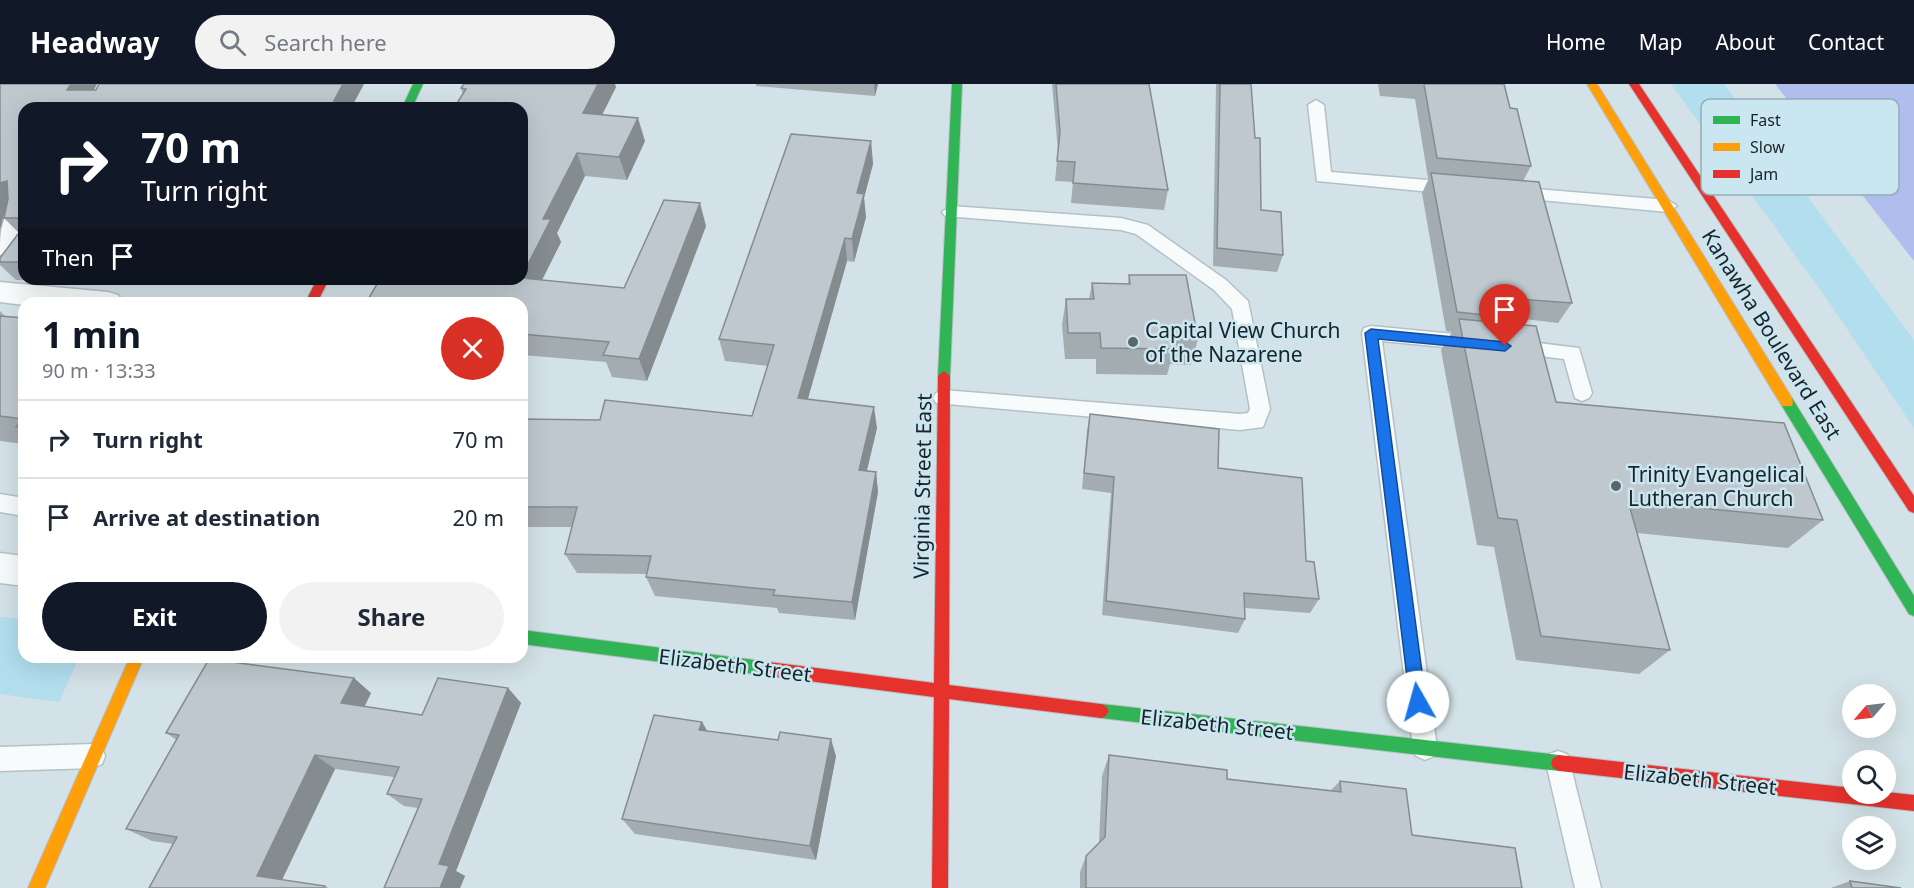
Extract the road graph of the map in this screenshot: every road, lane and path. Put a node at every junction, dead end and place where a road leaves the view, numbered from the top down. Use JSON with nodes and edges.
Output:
{"nodes":[{"id":1,"x":418,"y":84,"type":"edge"},
{"id":2,"x":957,"y":84,"type":"edge"},
{"id":3,"x":1592,"y":84,"type":"edge"},
{"id":4,"x":1634,"y":84,"type":"edge"},
{"id":5,"x":410,"y":102,"type":"edge"},
{"id":6,"x":1316,"y":105,"type":"dead end"},
{"id":7,"x":1701,"y":185,"type":"edge"},
{"id":8,"x":1473,"y":190,"type":"edge"},
{"id":9,"x":1496,"y":192,"type":"edge"},
{"id":10,"x":1707,"y":195,"type":"edge"},
{"id":11,"x":1668,"y":206,"type":"junction"},
{"id":12,"x":951,"y":212,"type":"junction"},
{"id":13,"x":18,"y":220,"type":"edge"},
{"id":14,"x":0,"y":245,"type":"edge"},
{"id":15,"x":0,"y":292,"type":"edge"},
{"id":16,"x":49,"y":297,"type":"edge"},
{"id":17,"x":1582,"y":393,"type":"dead end"},
{"id":18,"x":943,"y":398,"type":"junction"},
{"id":19,"x":0,"y":503,"type":"edge"},
{"id":20,"x":18,"y":506,"type":"edge"},
{"id":21,"x":1914,"y":507,"type":"edge"},
{"id":22,"x":0,"y":568,"type":"edge"},
{"id":23,"x":18,"y":570,"type":"edge"},
{"id":24,"x":1914,"y":609,"type":"edge"},
{"id":25,"x":528,"y":638,"type":"edge"},
{"id":26,"x":133,"y":663,"type":"edge"},
{"id":27,"x":941,"y":690,"type":"junction"},
{"id":28,"x":1425,"y":748,"type":"junction"},
{"id":29,"x":93,"y":756,"type":"junction"},
{"id":30,"x":0,"y":759,"type":"edge"},
{"id":31,"x":1558,"y":763,"type":"junction"},
{"id":32,"x":1914,"y":803,"type":"edge"},
{"id":33,"x":36,"y":888,"type":"edge"},
{"id":34,"x":940,"y":888,"type":"edge"},
{"id":35,"x":1588,"y":888,"type":"edge"}],
"edges":[{"from":1,"to":5,"type":"main road"},
{"from":2,"to":12,"type":"main road","name":"Virginia Street East"},
{"from":3,"to":11,"type":"main road","name":"Kanawha Boulevard East"},
{"from":4,"to":7,"type":"main road","name":"Kanawha Boulevard East"},
{"from":6,"to":8,"type":"lane"},
{"from":9,"to":11,"type":"lane"},
{"from":10,"to":21,"type":"main road","name":"Kanawha Boulevard East"},
{"from":11,"to":24,"type":"main road","name":"Kanawha Boulevard East"},
{"from":12,"to":18,"type":"main road","name":"Virginia Street East"},
{"from":12,"to":18,"type":"lane"},
{"from":13,"to":14,"type":"street"},
{"from":15,"to":16,"type":"street"},
{"from":17,"to":28,"type":"lane"},
{"from":18,"to":27,"type":"main road","name":"Virginia Street East"},
{"from":19,"to":20,"type":"lane"},
{"from":22,"to":23,"type":"street"},
{"from":25,"to":27,"type":"main road","name":"Elizabeth Street"},
{"from":26,"to":29,"type":"main road"},
{"from":27,"to":28,"type":"main road","name":"Elizabeth Street"},
{"from":27,"to":34,"type":"main road","name":"Virginia Street East"},
{"from":28,"to":31,"type":"main road","name":"Elizabeth Street"},
{"from":29,"to":30,"type":"lane"},
{"from":29,"to":33,"type":"main road"},
{"from":31,"to":32,"type":"main road","name":"Elizabeth Street"},
{"from":31,"to":35,"type":"lane"}]}
